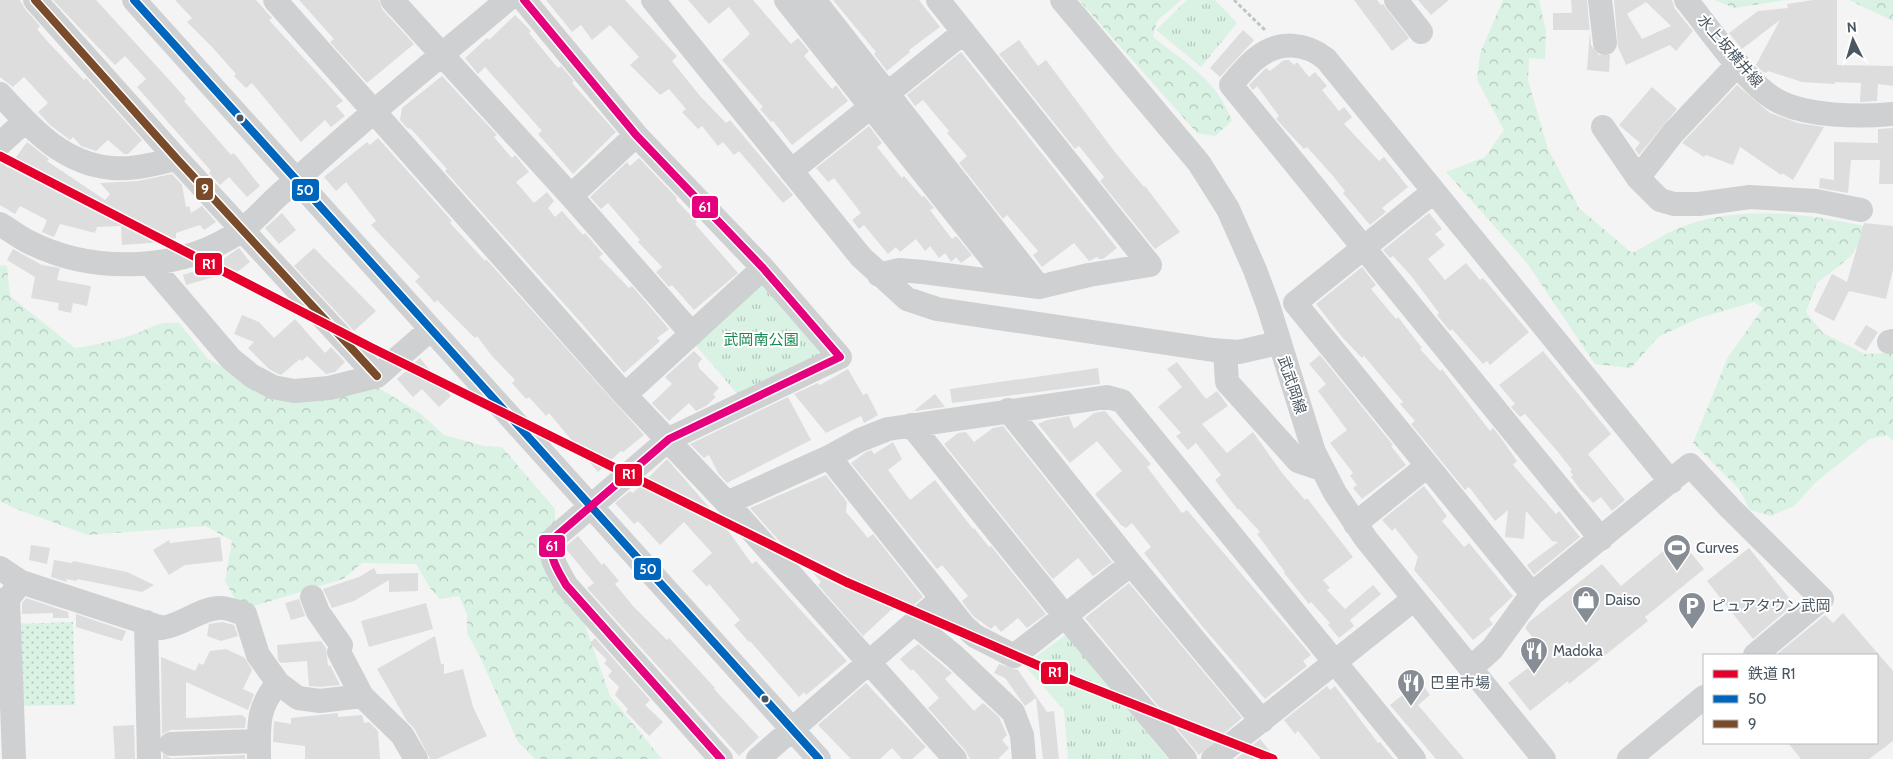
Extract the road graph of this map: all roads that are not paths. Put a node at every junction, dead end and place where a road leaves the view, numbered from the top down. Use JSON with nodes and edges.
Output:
{"nodes":[{"id":1,"x":36,"y":0,"type":"edge"},
{"id":2,"x":134,"y":0,"type":"edge"},
{"id":3,"x":275,"y":0,"type":"edge"},
{"id":4,"x":392,"y":0,"type":"edge"},
{"id":5,"x":507,"y":0,"type":"edge"},
{"id":6,"x":524,"y":0,"type":"edge"},
{"id":7,"x":653,"y":0,"type":"edge"},
{"id":8,"x":786,"y":0,"type":"edge"},
{"id":9,"x":814,"y":0,"type":"edge"},
{"id":10,"x":938,"y":0,"type":"edge"},
{"id":11,"x":1062,"y":0,"type":"edge"},
{"id":12,"x":1396,"y":0,"type":"edge"},
{"id":13,"x":1600,"y":0,"type":"edge"},
{"id":14,"x":1686,"y":0,"type":"edge"},
{"id":15,"x":964,"y":32,"type":"junction"},
{"id":16,"x":1421,"y":32,"type":"dead end"},
{"id":17,"x":1606,"y":43,"type":"dead end"},
{"id":18,"x":441,"y":55,"type":"junction"},
{"id":19,"x":1738,"y":64,"type":"junction"},
{"id":20,"x":0,"y":94,"type":"edge"},
{"id":21,"x":880,"y":100,"type":"junction"},
{"id":22,"x":372,"y":112,"type":"junction"},
{"id":23,"x":1893,"y":114,"type":"edge"},
{"id":24,"x":25,"y":121,"type":"junction"},
{"id":25,"x":1604,"y":127,"type":"dead end"},
{"id":26,"x":636,"y":135,"type":"junction"},
{"id":27,"x":0,"y":144,"type":"edge"},
{"id":28,"x":177,"y":159,"type":"junction"},
{"id":29,"x":790,"y":171,"type":"junction"},
{"id":30,"x":1638,"y":178,"type":"junction"},
{"id":31,"x":296,"y":180,"type":"junction"},
{"id":32,"x":1433,"y":192,"type":"junction"},
{"id":33,"x":571,"y":196,"type":"junction"},
{"id":34,"x":1861,"y":210,"type":"dead end"},
{"id":35,"x":0,"y":224,"type":"edge"},
{"id":36,"x":243,"y":229,"type":"junction"},
{"id":37,"x":1364,"y":248,"type":"junction"},
{"id":38,"x":149,"y":263,"type":"junction"},
{"id":39,"x":763,"y":268,"type":"junction"},
{"id":40,"x":879,"y":275,"type":"junction"},
{"id":41,"x":1011,"y":283,"type":"junction"},
{"id":42,"x":1039,"y":287,"type":"junction"},
{"id":43,"x":431,"y":329,"type":"junction"},
{"id":44,"x":692,"y":334,"type":"junction"},
{"id":45,"x":1278,"y":343,"type":"junction"},
{"id":46,"x":1225,"y":352,"type":"junction"},
{"id":47,"x":377,"y":376,"type":"junction"},
{"id":48,"x":625,"y":395,"type":"junction"},
{"id":49,"x":1008,"y":410,"type":"junction"},
{"id":50,"x":911,"y":425,"type":"junction"},
{"id":51,"x":668,"y":439,"type":"junction"},
{"id":52,"x":829,"y":457,"type":"junction"},
{"id":53,"x":1427,"y":466,"type":"junction"},
{"id":54,"x":1322,"y":469,"type":"junction"},
{"id":55,"x":1671,"y":482,"type":"junction"},
{"id":56,"x":727,"y":503,"type":"junction"},
{"id":57,"x":592,"y":506,"type":"junction"},
{"id":58,"x":1355,"y":524,"type":"junction"},
{"id":59,"x":1601,"y":539,"type":"junction"},
{"id":60,"x":1131,"y":564,"type":"junction"},
{"id":61,"x":0,"y":568,"type":"edge"},
{"id":62,"x":10,"y":594,"type":"edge"},
{"id":63,"x":1532,"y":594,"type":"junction"},
{"id":64,"x":312,"y":596,"type":"dead end"},
{"id":65,"x":1414,"y":599,"type":"junction"},
{"id":66,"x":940,"y":600,"type":"junction"},
{"id":67,"x":1065,"y":616,"type":"junction"},
{"id":68,"x":146,"y":622,"type":"junction"},
{"id":69,"x":914,"y":623,"type":"junction"},
{"id":70,"x":1756,"y":654,"type":"edge"},
{"id":71,"x":867,"y":662,"type":"junction"},
{"id":72,"x":1335,"y":664,"type":"junction"},
{"id":73,"x":1471,"y":668,"type":"junction"},
{"id":74,"x":278,"y":683,"type":"junction"},
{"id":75,"x":362,"y":696,"type":"junction"},
{"id":76,"x":1703,"y":698,"type":"edge"},
{"id":77,"x":1262,"y":721,"type":"junction"},
{"id":78,"x":793,"y":730,"type":"junction"},
{"id":79,"x":170,"y":744,"type":"dead end"},
{"id":80,"x":259,"y":750,"type":"edge"},
{"id":81,"x":14,"y":759,"type":"edge"},
{"id":82,"x":149,"y":759,"type":"edge"},
{"id":83,"x":416,"y":759,"type":"edge"},
{"id":84,"x":720,"y":759,"type":"edge"},
{"id":85,"x":758,"y":759,"type":"edge"},
{"id":86,"x":819,"y":759,"type":"edge"},
{"id":87,"x":955,"y":759,"type":"edge"},
{"id":88,"x":1024,"y":759,"type":"edge"},
{"id":89,"x":1185,"y":759,"type":"edge"},
{"id":90,"x":1213,"y":759,"type":"edge"},
{"id":91,"x":1414,"y":759,"type":"edge"},
{"id":92,"x":1544,"y":759,"type":"edge"},
{"id":93,"x":1629,"y":759,"type":"edge"}],
"edges":[{"from":1,"to":28,"type":"street"},
{"from":2,"to":31,"type":"street"},
{"from":3,"to":22,"type":"street"},
{"from":4,"to":18,"type":"street"},
{"from":5,"to":18,"type":"street"},
{"from":6,"to":26,"type":"street"},
{"from":7,"to":29,"type":"street"},
{"from":8,"to":21,"type":"street"},
{"from":9,"to":21,"type":"street"},
{"from":10,"to":15,"type":"street"},
{"from":11,"to":45,"type":"street","name":"武武岡線"},
{"from":12,"to":16,"type":"street"},
{"from":13,"to":17,"type":"street"},
{"from":14,"to":19,"type":"street","name":"水上坂横井線"},
{"from":15,"to":21,"type":"street"},
{"from":15,"to":42,"type":"street"},
{"from":18,"to":22,"type":"street"},
{"from":18,"to":33,"type":"street"},
{"from":19,"to":23,"type":"street","name":"水上坂横井線"},
{"from":19,"to":30,"type":"street"},
{"from":20,"to":24,"type":"street"},
{"from":21,"to":29,"type":"street"},
{"from":21,"to":41,"type":"street"},
{"from":21,"to":42,"type":"street"},
{"from":22,"to":31,"type":"street"},
{"from":22,"to":48,"type":"street"},
{"from":24,"to":27,"type":"street"},
{"from":24,"to":28,"type":"street"},
{"from":25,"to":30,"type":"street"},
{"from":26,"to":33,"type":"street"},
{"from":26,"to":39,"type":"street"},
{"from":28,"to":36,"type":"street"},
{"from":29,"to":40,"type":"street"},
{"from":30,"to":34,"type":"street"},
{"from":31,"to":36,"type":"street"},
{"from":31,"to":43,"type":"street"},
{"from":32,"to":37,"type":"street"},
{"from":32,"to":37,"type":"street"},
{"from":32,"to":55,"type":"street"},
{"from":33,"to":44,"type":"street"},
{"from":35,"to":38,"type":"street"},
{"from":36,"to":38,"type":"street"},
{"from":36,"to":47,"type":"street"},
{"from":37,"to":53,"type":"street"},
{"from":37,"to":59,"type":"street"},
{"from":38,"to":47,"type":"street"},
{"from":39,"to":44,"type":"street"},
{"from":39,"to":51,"type":"street"},
{"from":40,"to":41,"type":"street"},
{"from":40,"to":46,"type":"street"},
{"from":41,"to":42,"type":"street"},
{"from":43,"to":47,"type":"street"},
{"from":43,"to":57,"type":"street"},
{"from":44,"to":48,"type":"street"},
{"from":45,"to":46,"type":"street"},
{"from":45,"to":54,"type":"street","name":"武武岡線"},
{"from":46,"to":54,"type":"street"},
{"from":48,"to":51,"type":"street"},
{"from":49,"to":50,"type":"street"},
{"from":49,"to":60,"type":"street"},
{"from":49,"to":72,"type":"street"},
{"from":50,"to":52,"type":"street"},
{"from":50,"to":67,"type":"street"},
{"from":51,"to":56,"type":"street"},
{"from":51,"to":57,"type":"street"},
{"from":52,"to":56,"type":"street"},
{"from":52,"to":66,"type":"street"},
{"from":53,"to":58,"type":"street"},
{"from":53,"to":63,"type":"street"},
{"from":54,"to":58,"type":"street","name":"武武岡線"},
{"from":55,"to":59,"type":"street"},
{"from":55,"to":70,"type":"street"},
{"from":56,"to":71,"type":"street"},
{"from":57,"to":78,"type":"street"},
{"from":57,"to":84,"type":"street"},
{"from":58,"to":65,"type":"street","name":"武武岡線"},
{"from":59,"to":63,"type":"street"},
{"from":60,"to":67,"type":"street"},
{"from":60,"to":77,"type":"street"},
{"from":61,"to":62,"type":"street"},
{"from":62,"to":68,"type":"street"},
{"from":62,"to":81,"type":"street"},
{"from":63,"to":73,"type":"street"},
{"from":64,"to":75,"type":"street"},
{"from":65,"to":72,"type":"street"},
{"from":65,"to":73,"type":"street","name":"武武岡線"},
{"from":66,"to":67,"type":"street"},
{"from":66,"to":69,"type":"street"},
{"from":67,"to":89,"type":"street"},
{"from":68,"to":74,"type":"street"},
{"from":68,"to":82,"type":"street"},
{"from":69,"to":71,"type":"street"},
{"from":69,"to":88,"type":"street"},
{"from":71,"to":78,"type":"street"},
{"from":71,"to":87,"type":"street"},
{"from":72,"to":77,"type":"street"},
{"from":72,"to":91,"type":"street"},
{"from":73,"to":92,"type":"street","name":"武武岡線"},
{"from":74,"to":75,"type":"street"},
{"from":74,"to":80,"type":"street"},
{"from":75,"to":83,"type":"street"},
{"from":76,"to":93,"type":"street"},
{"from":77,"to":90,"type":"street"},
{"from":78,"to":85,"type":"street"},
{"from":78,"to":86,"type":"street"},
{"from":79,"to":80,"type":"street"}]}
